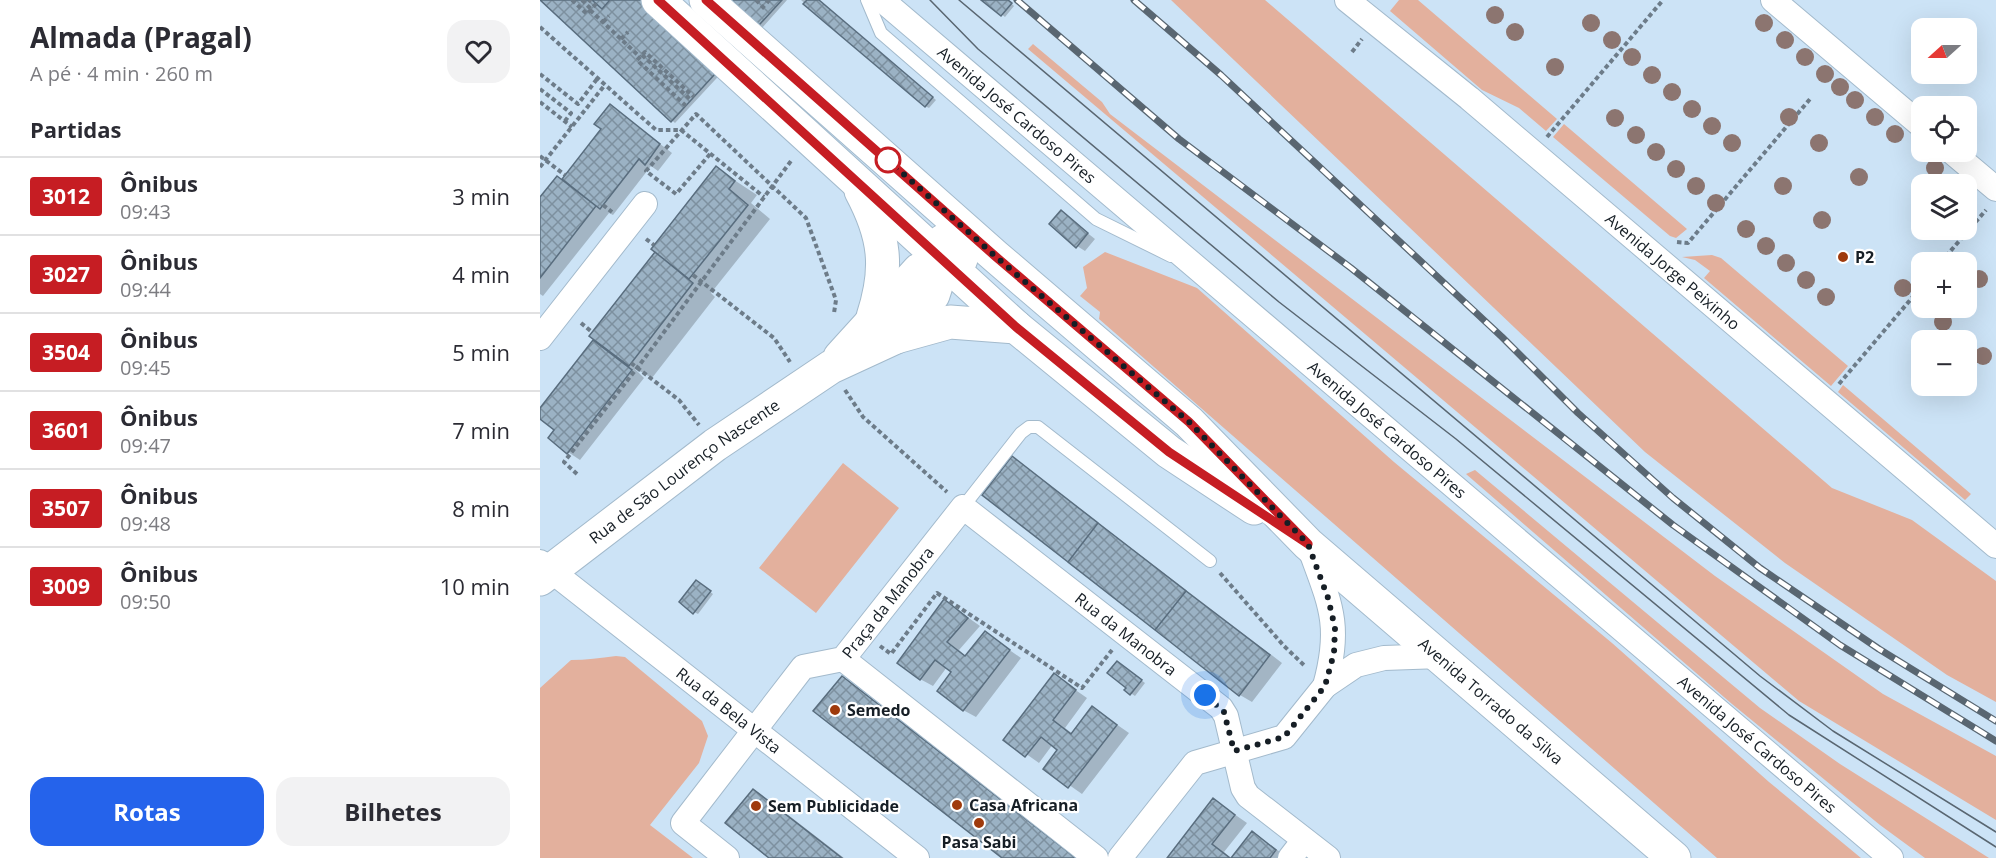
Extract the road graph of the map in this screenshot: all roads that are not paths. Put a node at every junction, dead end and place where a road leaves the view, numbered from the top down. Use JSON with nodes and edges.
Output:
{"nodes":[{"id":1,"x":658,"y":0,"type":"edge"},
{"id":2,"x":706,"y":0,"type":"edge"},
{"id":3,"x":867,"y":0,"type":"edge"},
{"id":4,"x":882,"y":0,"type":"edge"},
{"id":5,"x":1347,"y":0,"type":"edge"},
{"id":6,"x":1773,"y":0,"type":"edge"},
{"id":7,"x":1911,"y":117,"type":"edge"},
{"id":8,"x":1961,"y":162,"type":"edge"},
{"id":9,"x":853,"y":176,"type":"junction"},
{"id":10,"x":929,"y":196,"type":"junction"},
{"id":11,"x":1993,"y":197,"type":"edge"},
{"id":12,"x":645,"y":204,"type":"dead end"},
{"id":13,"x":995,"y":256,"type":"junction"},
{"id":14,"x":944,"y":261,"type":"junction"},
{"id":15,"x":1201,"y":271,"type":"junction"},
{"id":16,"x":1016,"y":327,"type":"junction"},
{"id":17,"x":884,"y":330,"type":"junction"},
{"id":18,"x":540,"y":338,"type":"edge"},
{"id":19,"x":963,"y":507,"type":"junction"},
{"id":20,"x":1308,"y":544,"type":"junction"},
{"id":21,"x":1996,"y":546,"type":"edge"},
{"id":22,"x":1210,"y":561,"type":"road end"},
{"id":23,"x":543,"y":570,"type":"edge"},
{"id":24,"x":1441,"y":656,"type":"junction"},
{"id":25,"x":843,"y":659,"type":"junction"},
{"id":26,"x":1325,"y":686,"type":"junction"},
{"id":27,"x":753,"y":730,"type":"junction"},
{"id":28,"x":1234,"y":751,"type":"junction"},
{"id":29,"x":1297,"y":849,"type":"edge"},
{"id":30,"x":728,"y":858,"type":"edge"},
{"id":31,"x":917,"y":858,"type":"edge"},
{"id":32,"x":1096,"y":858,"type":"edge"},
{"id":33,"x":1120,"y":858,"type":"edge"},
{"id":34,"x":1328,"y":858,"type":"edge"},
{"id":35,"x":1674,"y":858,"type":"edge"},
{"id":36,"x":1891,"y":858,"type":"edge"}],
"edges":[{"from":1,"to":9,"type":"main road","name":"Avenida Torrado da Silva"},
{"from":2,"to":10,"type":"main road","name":"Avenida Torrado da Silva"},
{"from":3,"to":15,"type":"lane"},
{"from":4,"to":15,"type":"street","name":"Avenida José Cardoso Pires"},
{"from":5,"to":21,"type":"street","name":"Avenida Jorge Peixinho"},
{"from":6,"to":7,"type":"street"},
{"from":8,"to":11,"type":"street"},
{"from":9,"to":14,"type":"main road","name":"Avenida Torrado da Silva"},
{"from":9,"to":17,"type":"main road"},
{"from":10,"to":13,"type":"main road","name":"Avenida Torrado da Silva"},
{"from":10,"to":14,"type":"main road","name":"Avenida Torrado da Silva"},
{"from":12,"to":18,"type":"street"},
{"from":13,"to":14,"type":"main road"},
{"from":13,"to":20,"type":"main road","name":"Avenida Torrado da Silva"},
{"from":14,"to":16,"type":"main road","name":"Avenida Torrado da Silva"},
{"from":14,"to":17,"type":"main road","name":"Rua de São Lourenço Nascente"},
{"from":15,"to":36,"type":"street","name":"Avenida José Cardoso Pires"},
{"from":16,"to":17,"type":"main road","name":"Rua de São Lourenço Nascente"},
{"from":16,"to":20,"type":"main road","name":"Avenida Torrado da Silva"},
{"from":17,"to":23,"type":"main road","name":"Rua de São Lourenço Nascente"},
{"from":19,"to":22,"type":"lane"},
{"from":19,"to":25,"type":"street","name":"Praça da Manobra"},
{"from":19,"to":28,"type":"street","name":"Rua da Manobra"},
{"from":20,"to":24,"type":"main road","name":"Avenida Torrado da Silva"},
{"from":20,"to":26,"type":"street"},
{"from":23,"to":27,"type":"street","name":"Rua da Bela Vista"},
{"from":24,"to":26,"type":"street"},
{"from":24,"to":35,"type":"main road","name":"Avenida Torrado da Silva"},
{"from":25,"to":27,"type":"street","name":"Praça da Manobra"},
{"from":25,"to":32,"type":"street"},
{"from":26,"to":28,"type":"street"},
{"from":27,"to":30,"type":"street","name":"Praça da Manobra"},
{"from":27,"to":31,"type":"street","name":"Rua da Bela Vista"},
{"from":28,"to":29,"type":"street","name":"Rua da Manobra"},
{"from":28,"to":33,"type":"street"},
{"from":29,"to":34,"type":"street","name":"Rua da Manobra"}]}
